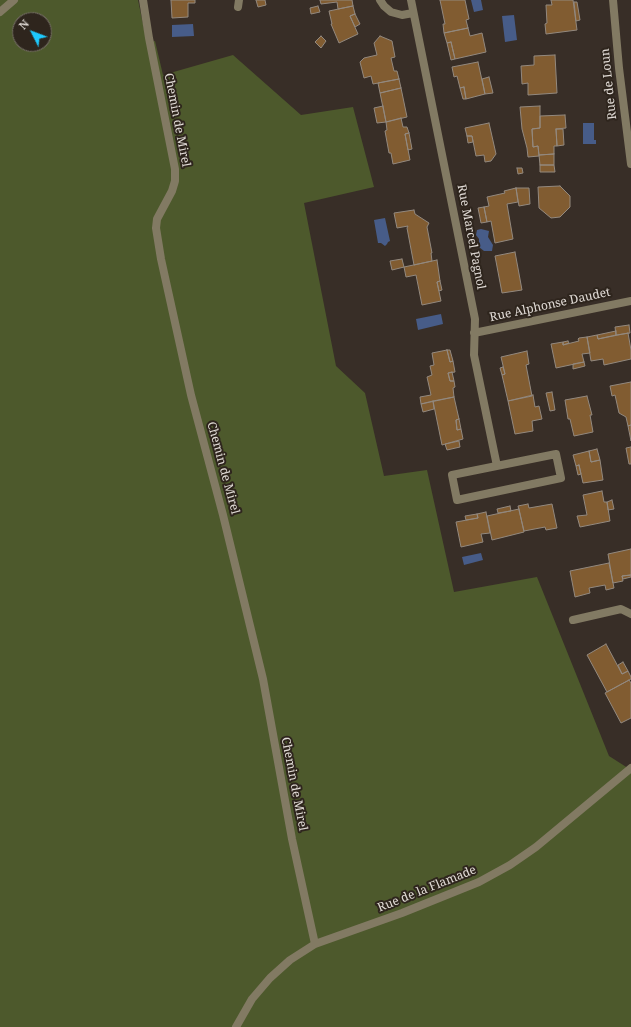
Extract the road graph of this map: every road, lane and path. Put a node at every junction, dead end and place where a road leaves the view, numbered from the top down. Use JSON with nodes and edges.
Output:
{"nodes":[{"id":1,"x":14,"y":0,"type":"edge"},
{"id":2,"x":143,"y":0,"type":"edge"},
{"id":3,"x":380,"y":0,"type":"edge"},
{"id":4,"x":411,"y":0,"type":"edge"},
{"id":5,"x":613,"y":0,"type":"edge"},
{"id":6,"x":0,"y":12,"type":"edge"},
{"id":7,"x":413,"y":13,"type":"junction"},
{"id":8,"x":631,"y":164,"type":"edge"},
{"id":9,"x":631,"y":301,"type":"edge"},
{"id":10,"x":474,"y":333,"type":"junction"},
{"id":11,"x":497,"y":466,"type":"junction"},
{"id":12,"x":631,"y":614,"type":"edge"},
{"id":13,"x":573,"y":620,"type":"dead end"},
{"id":14,"x":631,"y":768,"type":"edge"},
{"id":15,"x":315,"y":944,"type":"junction"},
{"id":16,"x":236,"y":1027,"type":"edge"}],
"edges":[{"from":1,"to":6,"type":"street"},
{"from":2,"to":15,"type":"street","name":"Chemin de Mirel"},
{"from":3,"to":7,"type":"street"},
{"from":4,"to":7,"type":"street","name":"Rue Marcel Pagnol"},
{"from":5,"to":8,"type":"street","name":"Rue de Loun"},
{"from":7,"to":10,"type":"street","name":"Rue Marcel Pagnol"},
{"from":9,"to":10,"type":"street","name":"Rue Alphonse Daudet"},
{"from":10,"to":11,"type":"street","name":"Rue Marcel Pagnol"},
{"from":11,"to":11,"type":"street"},
{"from":12,"to":13,"type":"street"},
{"from":14,"to":15,"type":"street","name":"Rue de la Flamade"},
{"from":15,"to":16,"type":"street","name":"Rue de la Flamade"}]}
